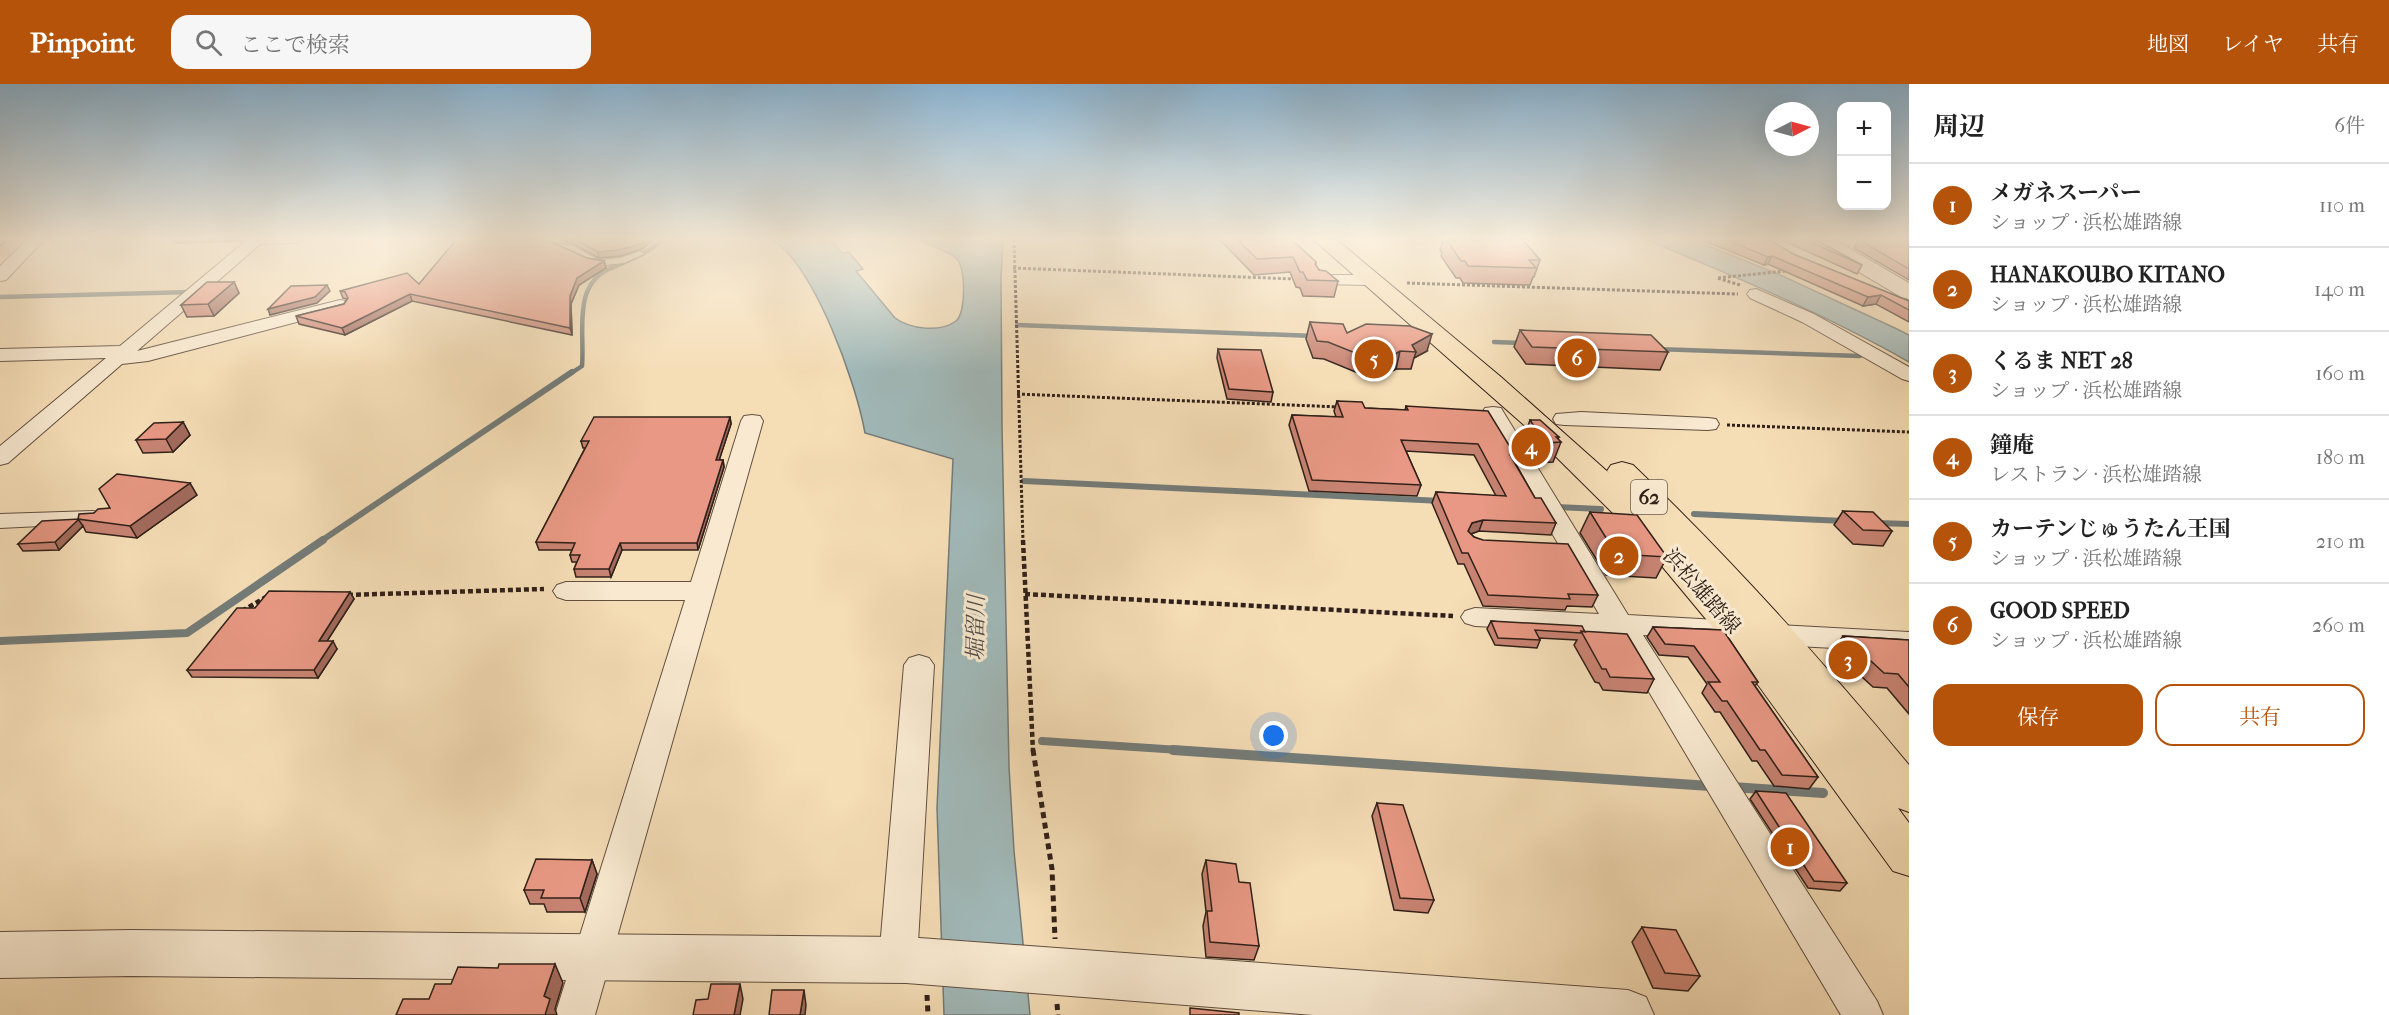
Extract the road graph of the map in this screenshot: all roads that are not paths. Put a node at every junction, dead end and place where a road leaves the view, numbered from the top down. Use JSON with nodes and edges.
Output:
{"nodes":[{"id":1,"x":207,"y":283,"type":"edge"},
{"id":2,"x":1387,"y":283,"type":"edge"},
{"id":3,"x":1387,"y":283,"type":"edge"},
{"id":4,"x":1894,"y":283,"type":"edge"},
{"id":5,"x":1866,"y":287,"type":"edge"},
{"id":6,"x":1909,"y":292,"type":"edge"},
{"id":7,"x":1756,"y":294,"type":"road end"},
{"id":8,"x":340,"y":305,"type":"edge"},
{"id":9,"x":1909,"y":305,"type":"edge"},
{"id":10,"x":0,"y":356,"type":"edge"},
{"id":11,"x":121,"y":356,"type":"junction"},
{"id":12,"x":1909,"y":375,"type":"edge"},
{"id":13,"x":1525,"y":411,"type":"junction"},
{"id":14,"x":1564,"y":419,"type":"junction"},
{"id":15,"x":752,"y":421,"type":"dead end"},
{"id":16,"x":1708,"y":424,"type":"road end"},
{"id":17,"x":0,"y":458,"type":"edge"},
{"id":18,"x":93,"y":518,"type":"edge"},
{"id":19,"x":0,"y":521,"type":"edge"},
{"id":20,"x":566,"y":591,"type":"road end"},
{"id":21,"x":701,"y":591,"type":"junction"},
{"id":22,"x":1475,"y":617,"type":"road end"},
{"id":23,"x":1621,"y":624,"type":"junction"},
{"id":24,"x":1736,"y":630,"type":"junction"},
{"id":25,"x":1779,"y":635,"type":"junction"},
{"id":26,"x":1909,"y":642,"type":"edge"},
{"id":27,"x":919,"y":665,"type":"dead end"},
{"id":28,"x":1909,"y":795,"type":"edge"},
{"id":29,"x":1909,"y":857,"type":"edge"},
{"id":30,"x":0,"y":955,"type":"edge"},
{"id":31,"x":592,"y":958,"type":"junction"},
{"id":32,"x":913,"y":961,"type":"junction"},
{"id":33,"x":575,"y":1015,"type":"edge"},
{"id":34,"x":1628,"y":1015,"type":"edge"},
{"id":35,"x":1863,"y":1015,"type":"edge"}],
"edges":[{"from":1,"to":11,"type":"street"},
{"from":2,"to":13,"type":"main road","name":"浜松雄踏線","number":"62"},
{"from":3,"to":14,"type":"main road","name":"浜松雄踏線","number":"62"},
{"from":4,"to":6,"type":"street"},
{"from":5,"to":9,"type":"street"},
{"from":7,"to":12,"type":"street"},
{"from":8,"to":11,"type":"street"},
{"from":10,"to":11,"type":"street"},
{"from":11,"to":17,"type":"street"},
{"from":13,"to":23,"type":"street"},
{"from":13,"to":24,"type":"main road","name":"浜松雄踏線","number":"62"},
{"from":14,"to":16,"type":"street"},
{"from":14,"to":25,"type":"main road","name":"浜松雄踏線","number":"62"},
{"from":15,"to":21,"type":"street"},
{"from":18,"to":19,"type":"street"},
{"from":20,"to":21,"type":"street"},
{"from":21,"to":31,"type":"street"},
{"from":22,"to":23,"type":"street"},
{"from":23,"to":24,"type":"street"},
{"from":23,"to":35,"type":"street"},
{"from":24,"to":29,"type":"main road","name":"浜松雄踏線","number":"62"},
{"from":25,"to":26,"type":"street"},
{"from":25,"to":28,"type":"main road","name":"浜松雄踏線","number":"62"},
{"from":27,"to":32,"type":"street"},
{"from":30,"to":31,"type":"street"},
{"from":31,"to":32,"type":"street"},
{"from":31,"to":33,"type":"street"},
{"from":32,"to":34,"type":"street"}]}
